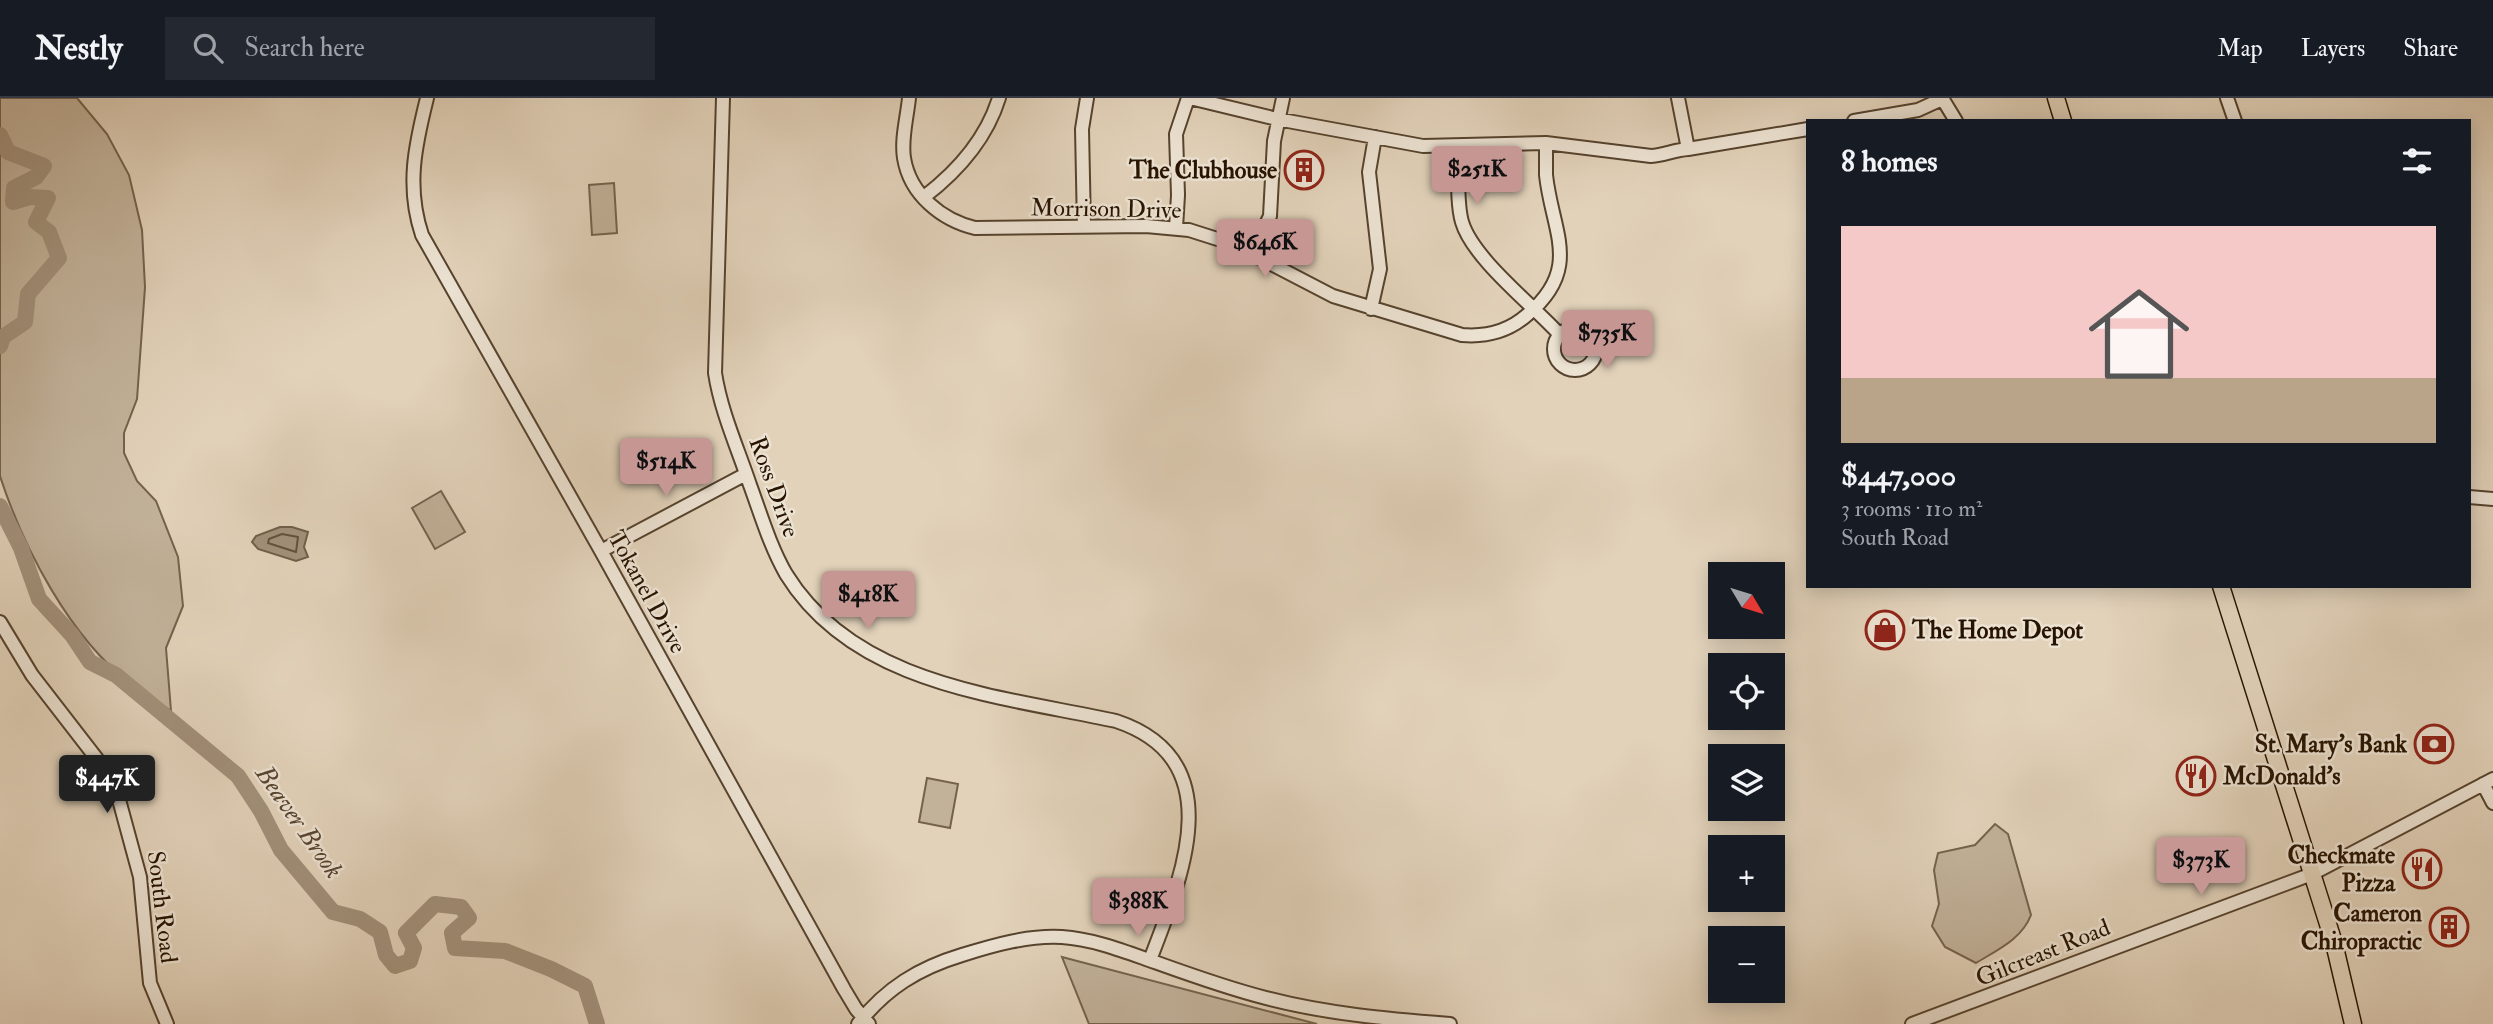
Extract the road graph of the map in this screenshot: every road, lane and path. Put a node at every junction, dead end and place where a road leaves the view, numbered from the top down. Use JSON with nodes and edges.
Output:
{"nodes":[{"id":1,"x":427,"y":98,"type":"edge"},
{"id":2,"x":723,"y":98,"type":"edge"},
{"id":3,"x":909,"y":98,"type":"edge"},
{"id":4,"x":999,"y":98,"type":"edge"},
{"id":5,"x":1087,"y":98,"type":"edge"},
{"id":6,"x":1189,"y":98,"type":"edge"},
{"id":7,"x":1283,"y":98,"type":"edge"},
{"id":8,"x":1678,"y":98,"type":"edge"},
{"id":9,"x":1942,"y":98,"type":"edge"},
{"id":10,"x":2056,"y":98,"type":"edge"},
{"id":11,"x":2227,"y":98,"type":"edge"},
{"id":12,"x":1277,"y":119,"type":"junction"},
{"id":13,"x":1866,"y":119,"type":"edge"},
{"id":14,"x":1955,"y":119,"type":"edge"},
{"id":15,"x":2062,"y":119,"type":"edge"},
{"id":16,"x":2234,"y":119,"type":"edge"},
{"id":17,"x":1806,"y":128,"type":"edge"},
{"id":18,"x":1375,"y":138,"type":"junction"},
{"id":19,"x":1546,"y":143,"type":"junction"},
{"id":20,"x":1458,"y":146,"type":"junction"},
{"id":21,"x":1688,"y":149,"type":"junction"},
{"id":22,"x":924,"y":197,"type":"junction"},
{"id":23,"x":1084,"y":227,"type":"junction"},
{"id":24,"x":1176,"y":228,"type":"junction"},
{"id":25,"x":1252,"y":253,"type":"junction"},
{"id":26,"x":1535,"y":308,"type":"junction"},
{"id":27,"x":1371,"y":309,"type":"junction"},
{"id":28,"x":1560,"y":335,"type":"dead end"},
{"id":29,"x":746,"y":474,"type":"junction"},
{"id":30,"x":2471,"y":497,"type":"edge"},
{"id":31,"x":2493,"y":499,"type":"edge"},
{"id":32,"x":601,"y":551,"type":"junction"},
{"id":33,"x":2222,"y":588,"type":"edge"},
{"id":34,"x":0,"y":622,"type":"edge"},
{"id":35,"x":2488,"y":781,"type":"edge"},
{"id":36,"x":2493,"y":803,"type":"edge"},
{"id":37,"x":2312,"y":874,"type":"junction"},
{"id":38,"x":1150,"y":960,"type":"junction"},
{"id":39,"x":863,"y":1022,"type":"edge"},
{"id":40,"x":167,"y":1024,"type":"edge"},
{"id":41,"x":1444,"y":1024,"type":"edge"},
{"id":42,"x":1450,"y":1024,"type":"edge"},
{"id":43,"x":1912,"y":1024,"type":"edge"},
{"id":44,"x":2353,"y":1024,"type":"edge"}],
"edges":[{"from":1,"to":32,"type":"street","name":"Tokanel Drive"},
{"from":2,"to":29,"type":"street","name":"Ross Drive"},
{"from":3,"to":22,"type":"street","name":"Morrison Drive"},
{"from":4,"to":22,"type":"street"},
{"from":5,"to":23,"type":"street"},
{"from":6,"to":12,"type":"street"},
{"from":6,"to":24,"type":"street"},
{"from":7,"to":12,"type":"street"},
{"from":8,"to":21,"type":"street"},
{"from":9,"to":13,"type":"street"},
{"from":9,"to":14,"type":"street"},
{"from":10,"to":15,"type":"main road"},
{"from":11,"to":16,"type":"street"},
{"from":12,"to":18,"type":"street"},
{"from":12,"to":25,"type":"street"},
{"from":17,"to":21,"type":"street"},
{"from":18,"to":20,"type":"street"},
{"from":18,"to":27,"type":"street"},
{"from":19,"to":20,"type":"street"},
{"from":19,"to":21,"type":"street"},
{"from":19,"to":26,"type":"street","name":"Morrison Drive"},
{"from":20,"to":26,"type":"street"},
{"from":22,"to":23,"type":"street","name":"Morrison Drive"},
{"from":23,"to":24,"type":"street","name":"Morrison Drive"},
{"from":24,"to":25,"type":"street","name":"Morrison Drive"},
{"from":25,"to":27,"type":"street","name":"Morrison Drive"},
{"from":26,"to":27,"type":"street","name":"Morrison Drive"},
{"from":26,"to":28,"type":"street"},
{"from":29,"to":32,"type":"street"},
{"from":29,"to":38,"type":"street","name":"Ross Drive"},
{"from":30,"to":31,"type":"street"},
{"from":32,"to":39,"type":"street","name":"Tokanel Drive"},
{"from":33,"to":37,"type":"main road"},
{"from":34,"to":40,"type":"street","name":"South Road"},
{"from":35,"to":36,"type":"street"},
{"from":35,"to":37,"type":"street","name":"Gilcreast Road"},
{"from":37,"to":43,"type":"street","name":"Gilcreast Road"},
{"from":37,"to":44,"type":"main road"},
{"from":38,"to":39,"type":"street"},
{"from":38,"to":41,"type":"street"},
{"from":41,"to":42,"type":"street"}]}
